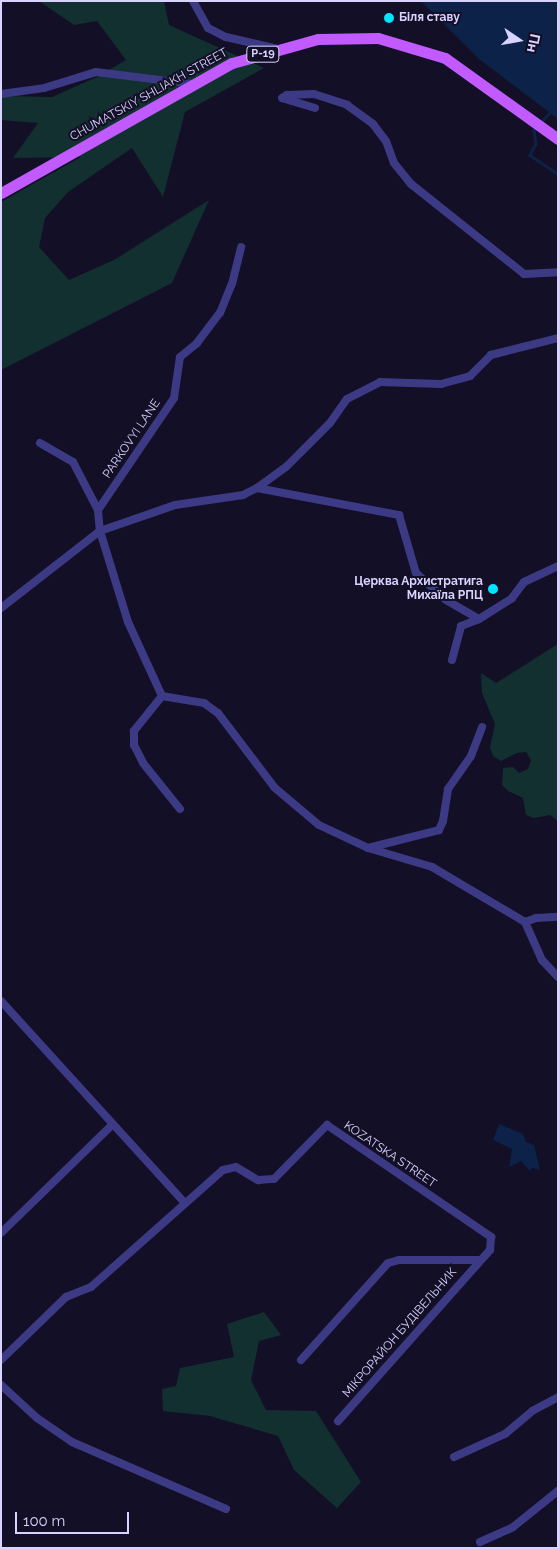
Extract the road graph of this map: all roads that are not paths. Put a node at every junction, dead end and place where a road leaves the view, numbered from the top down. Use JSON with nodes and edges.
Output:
{"nodes":[{"id":1,"x":192,"y":1,"type":"edge"},
{"id":2,"x":280,"y":50,"type":"junction"},
{"id":3,"x":194,"y":85,"type":"junction"},
{"id":4,"x":1,"y":94,"type":"edge"},
{"id":5,"x":315,"y":108,"type":"dead end"},
{"id":6,"x":558,"y":139,"type":"edge"},
{"id":7,"x":1,"y":193,"type":"edge"},
{"id":8,"x":241,"y":247,"type":"dead end"},
{"id":9,"x":558,"y":272,"type":"edge"},
{"id":10,"x":558,"y":338,"type":"edge"},
{"id":11,"x":40,"y":443,"type":"dead end"},
{"id":12,"x":257,"y":488,"type":"junction"},
{"id":13,"x":98,"y":510,"type":"junction"},
{"id":14,"x":100,"y":531,"type":"junction"},
{"id":15,"x":558,"y":566,"type":"edge"},
{"id":16,"x":1,"y":608,"type":"edge"},
{"id":17,"x":479,"y":619,"type":"junction"},
{"id":18,"x":452,"y":660,"type":"dead end"},
{"id":19,"x":162,"y":696,"type":"junction"},
{"id":20,"x":482,"y":727,"type":"dead end"},
{"id":21,"x":180,"y":809,"type":"dead end"},
{"id":22,"x":368,"y":848,"type":"junction"},
{"id":23,"x":558,"y":918,"type":"edge"},
{"id":24,"x":525,"y":922,"type":"junction"},
{"id":25,"x":558,"y":977,"type":"edge"},
{"id":26,"x":1,"y":1001,"type":"edge"},
{"id":27,"x":112,"y":1125,"type":"junction"},
{"id":28,"x":184,"y":1202,"type":"junction"},
{"id":29,"x":1,"y":1233,"type":"edge"},
{"id":30,"x":491,"y":1237,"type":"joint"},
{"id":31,"x":480,"y":1260,"type":"junction"},
{"id":32,"x":1,"y":1360,"type":"edge"},
{"id":33,"x":301,"y":1360,"type":"dead end"},
{"id":34,"x":1,"y":1385,"type":"edge"},
{"id":35,"x":558,"y":1397,"type":"edge"},
{"id":36,"x":338,"y":1421,"type":"dead end"},
{"id":37,"x":454,"y":1457,"type":"dead end"},
{"id":38,"x":558,"y":1490,"type":"edge"},
{"id":39,"x":226,"y":1508,"type":"dead end"},
{"id":40,"x":480,"y":1542,"type":"dead end"}],
"edges":[{"from":1,"to":2,"type":"street"},
{"from":2,"to":3,"type":"main road","name":"CHUMATSKIY SHLIAKH STREET","number":"Р-19"},
{"from":2,"to":6,"type":"main road","name":"CHUMATSKIY SHLIAKH STREET","number":"Р-19"},
{"from":3,"to":4,"type":"street"},
{"from":3,"to":7,"type":"main road","name":"CHUMATSKIY SHLIAKH STREET","number":"Р-19"},
{"from":5,"to":9,"type":"street"},
{"from":8,"to":13,"type":"street","name":"PARKOVYI LANE"},
{"from":10,"to":12,"type":"street"},
{"from":11,"to":13,"type":"street"},
{"from":12,"to":14,"type":"street"},
{"from":12,"to":17,"type":"street"},
{"from":13,"to":14,"type":"street"},
{"from":14,"to":16,"type":"street"},
{"from":14,"to":19,"type":"street"},
{"from":15,"to":17,"type":"street"},
{"from":17,"to":18,"type":"street"},
{"from":19,"to":21,"type":"street"},
{"from":19,"to":22,"type":"street"},
{"from":20,"to":22,"type":"street"},
{"from":22,"to":24,"type":"street"},
{"from":23,"to":24,"type":"street"},
{"from":24,"to":25,"type":"street"},
{"from":26,"to":27,"type":"street"},
{"from":27,"to":28,"type":"street"},
{"from":27,"to":29,"type":"street"},
{"from":28,"to":30,"type":"street","name":"KOZATSKA STREET"},
{"from":28,"to":32,"type":"street","name":"KOZATSKA STREET"},
{"from":30,"to":31,"type":"street","name":"МІКРОРАЙОН БУДІВЕЛЬНИК"},
{"from":31,"to":33,"type":"street","name":"МІКРОРАЙОН БУДІВЕЛЬНИК"},
{"from":31,"to":36,"type":"street","name":"МІКРОРАЙОН БУДІВЕЛЬНИК"},
{"from":34,"to":39,"type":"street"},
{"from":35,"to":37,"type":"street"},
{"from":38,"to":40,"type":"street"}]}
